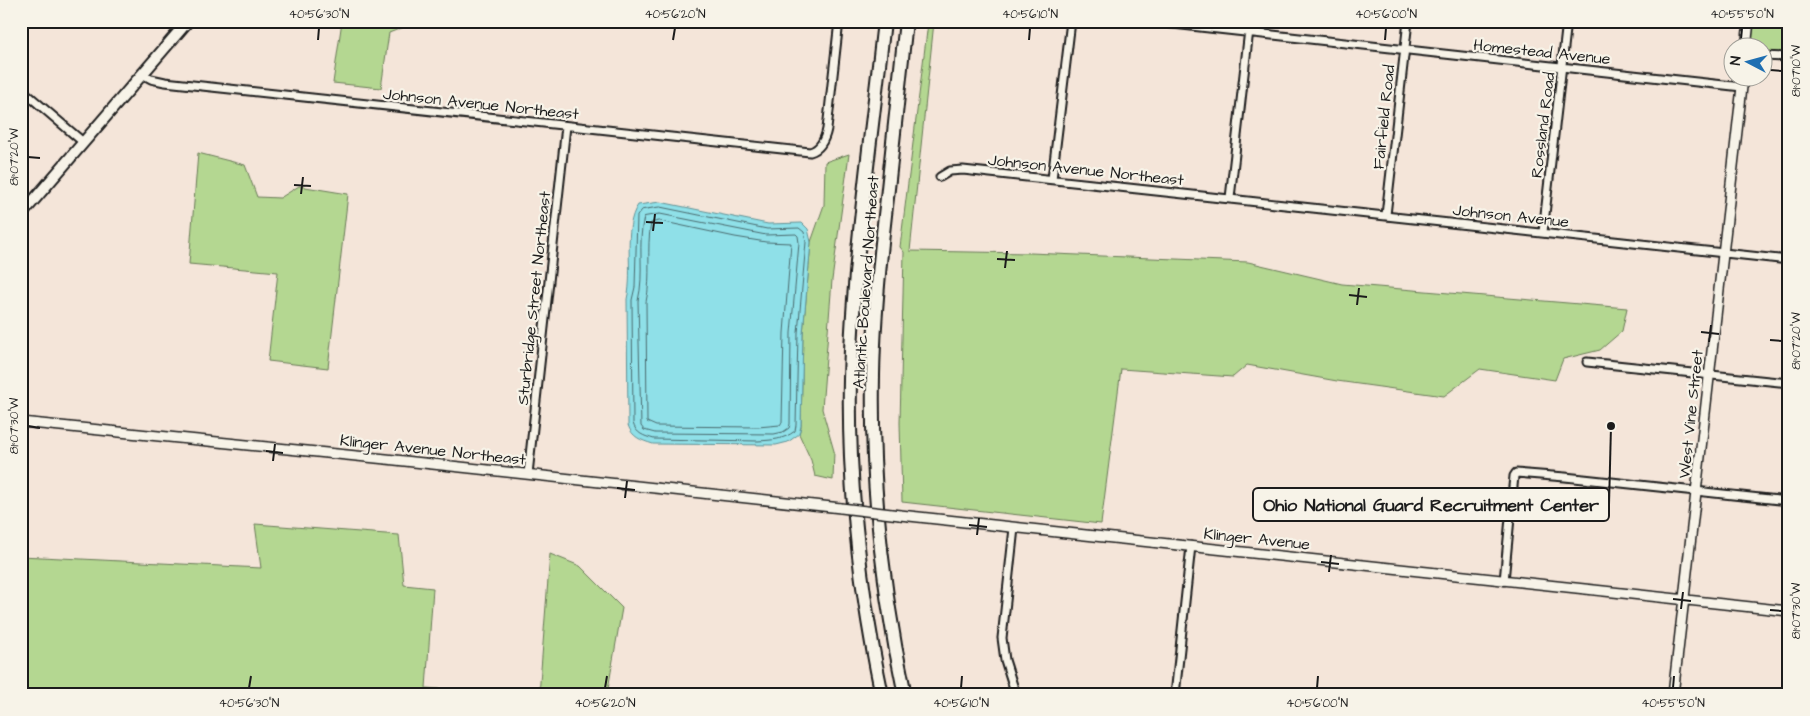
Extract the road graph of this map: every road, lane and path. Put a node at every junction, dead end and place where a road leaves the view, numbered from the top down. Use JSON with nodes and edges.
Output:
{"nodes":[{"id":1,"x":25,"y":21,"type":"edge"},
{"id":2,"x":188,"y":21,"type":"edge"},
{"id":3,"x":839,"y":21,"type":"edge"},
{"id":4,"x":884,"y":21,"type":"edge"},
{"id":5,"x":906,"y":21,"type":"edge"},
{"id":6,"x":1071,"y":21,"type":"edge"},
{"id":7,"x":1146,"y":21,"type":"edge"},
{"id":8,"x":1250,"y":21,"type":"edge"},
{"id":9,"x":1408,"y":21,"type":"edge"},
{"id":10,"x":1567,"y":21,"type":"edge"},
{"id":11,"x":1750,"y":21,"type":"edge"},
{"id":12,"x":21,"y":26,"type":"edge"},
{"id":13,"x":1248,"y":33,"type":"junction"},
{"id":14,"x":1747,"y":38,"type":"edge"},
{"id":15,"x":1404,"y":50,"type":"junction"},
{"id":16,"x":1772,"y":56,"type":"edge"},
{"id":17,"x":1789,"y":57,"type":"edge"},
{"id":18,"x":1562,"y":67,"type":"junction"},
{"id":19,"x":142,"y":74,"type":"junction"},
{"id":20,"x":1722,"y":80,"type":"edge"},
{"id":21,"x":1742,"y":88,"type":"edge"},
{"id":22,"x":21,"y":89,"type":"edge"},
{"id":23,"x":566,"y":126,"type":"junction"},
{"id":24,"x":83,"y":142,"type":"junction"},
{"id":25,"x":940,"y":177,"type":"dead end"},
{"id":26,"x":1052,"y":179,"type":"junction"},
{"id":27,"x":1230,"y":198,"type":"junction"},
{"id":28,"x":21,"y":215,"type":"edge"},
{"id":29,"x":1386,"y":215,"type":"junction"},
{"id":30,"x":1543,"y":232,"type":"junction"},
{"id":31,"x":1723,"y":253,"type":"junction"},
{"id":32,"x":1789,"y":260,"type":"edge"},
{"id":33,"x":1587,"y":362,"type":"dead end"},
{"id":34,"x":1709,"y":375,"type":"junction"},
{"id":35,"x":1789,"y":383,"type":"edge"},
{"id":36,"x":21,"y":422,"type":"edge"},
{"id":37,"x":528,"y":474,"type":"junction"},
{"id":38,"x":1696,"y":492,"type":"junction"},
{"id":39,"x":1789,"y":501,"type":"edge"},
{"id":40,"x":841,"y":508,"type":"joint"},
{"id":41,"x":1014,"y":528,"type":"junction"},
{"id":42,"x":1191,"y":546,"type":"junction"},
{"id":43,"x":1504,"y":581,"type":"junction"},
{"id":44,"x":1684,"y":600,"type":"junction"},
{"id":45,"x":1789,"y":612,"type":"edge"},
{"id":46,"x":882,"y":695,"type":"edge"},
{"id":47,"x":905,"y":695,"type":"edge"},
{"id":48,"x":1016,"y":695,"type":"edge"},
{"id":49,"x":1175,"y":695,"type":"edge"},
{"id":50,"x":1673,"y":695,"type":"edge"}],
"edges":[{"from":1,"to":12,"type":"street"},
{"from":2,"to":19,"type":"main road"},
{"from":3,"to":23,"type":"street","name":"Johnson Avenue Northeast"},
{"from":4,"to":46,"type":"highway","name":"Atlantic Boulevard Northeast"},
{"from":5,"to":47,"type":"highway","name":"Atlantic Boulevard Northeast"},
{"from":6,"to":26,"type":"street"},
{"from":7,"to":13,"type":"street","name":"Homestead Avenue"},
{"from":8,"to":13,"type":"street"},
{"from":9,"to":15,"type":"street","name":"Fairfield Road"},
{"from":10,"to":18,"type":"street","name":"Rossland Road"},
{"from":11,"to":14,"type":"street"},
{"from":13,"to":15,"type":"street","name":"Homestead Avenue"},
{"from":13,"to":27,"type":"street"},
{"from":15,"to":18,"type":"street","name":"Homestead Avenue"},
{"from":15,"to":29,"type":"street","name":"Fairfield Road"},
{"from":16,"to":17,"type":"street"},
{"from":18,"to":20,"type":"street","name":"Homestead Avenue"},
{"from":18,"to":30,"type":"street","name":"Rossland Road"},
{"from":19,"to":23,"type":"street","name":"Johnson Avenue Northeast"},
{"from":19,"to":24,"type":"main road"},
{"from":21,"to":31,"type":"street","name":"West Vine Street"},
{"from":22,"to":24,"type":"street"},
{"from":23,"to":37,"type":"street","name":"Sturbridge Street Northeast"},
{"from":24,"to":28,"type":"main road"},
{"from":25,"to":26,"type":"street","name":"Johnson Avenue Northeast"},
{"from":26,"to":27,"type":"street","name":"Johnson Avenue Northeast"},
{"from":27,"to":29,"type":"street","name":"Johnson Avenue"},
{"from":29,"to":30,"type":"street","name":"Johnson Avenue"},
{"from":30,"to":31,"type":"street","name":"Johnson Avenue"},
{"from":31,"to":32,"type":"street","name":"Johnson Avenue"},
{"from":31,"to":34,"type":"street","name":"West Vine Street"},
{"from":33,"to":34,"type":"street"},
{"from":34,"to":35,"type":"street"},
{"from":34,"to":38,"type":"street","name":"West Vine Street"},
{"from":36,"to":37,"type":"street","name":"Klinger Avenue Northeast"},
{"from":37,"to":40,"type":"street","name":"Klinger Avenue Northeast"},
{"from":38,"to":39,"type":"street"},
{"from":38,"to":43,"type":"street"},
{"from":38,"to":44,"type":"street","name":"West Vine Street"},
{"from":40,"to":41,"type":"street","name":"Klinger Avenue","bridge":true},
{"from":41,"to":42,"type":"street","name":"Klinger Avenue"},
{"from":41,"to":48,"type":"street"},
{"from":42,"to":43,"type":"street","name":"Klinger Avenue"},
{"from":42,"to":49,"type":"street"},
{"from":43,"to":44,"type":"street","name":"Klinger Avenue"},
{"from":44,"to":45,"type":"street","name":"Klinger Avenue"},
{"from":44,"to":50,"type":"street","name":"West Vine Street"}]}
